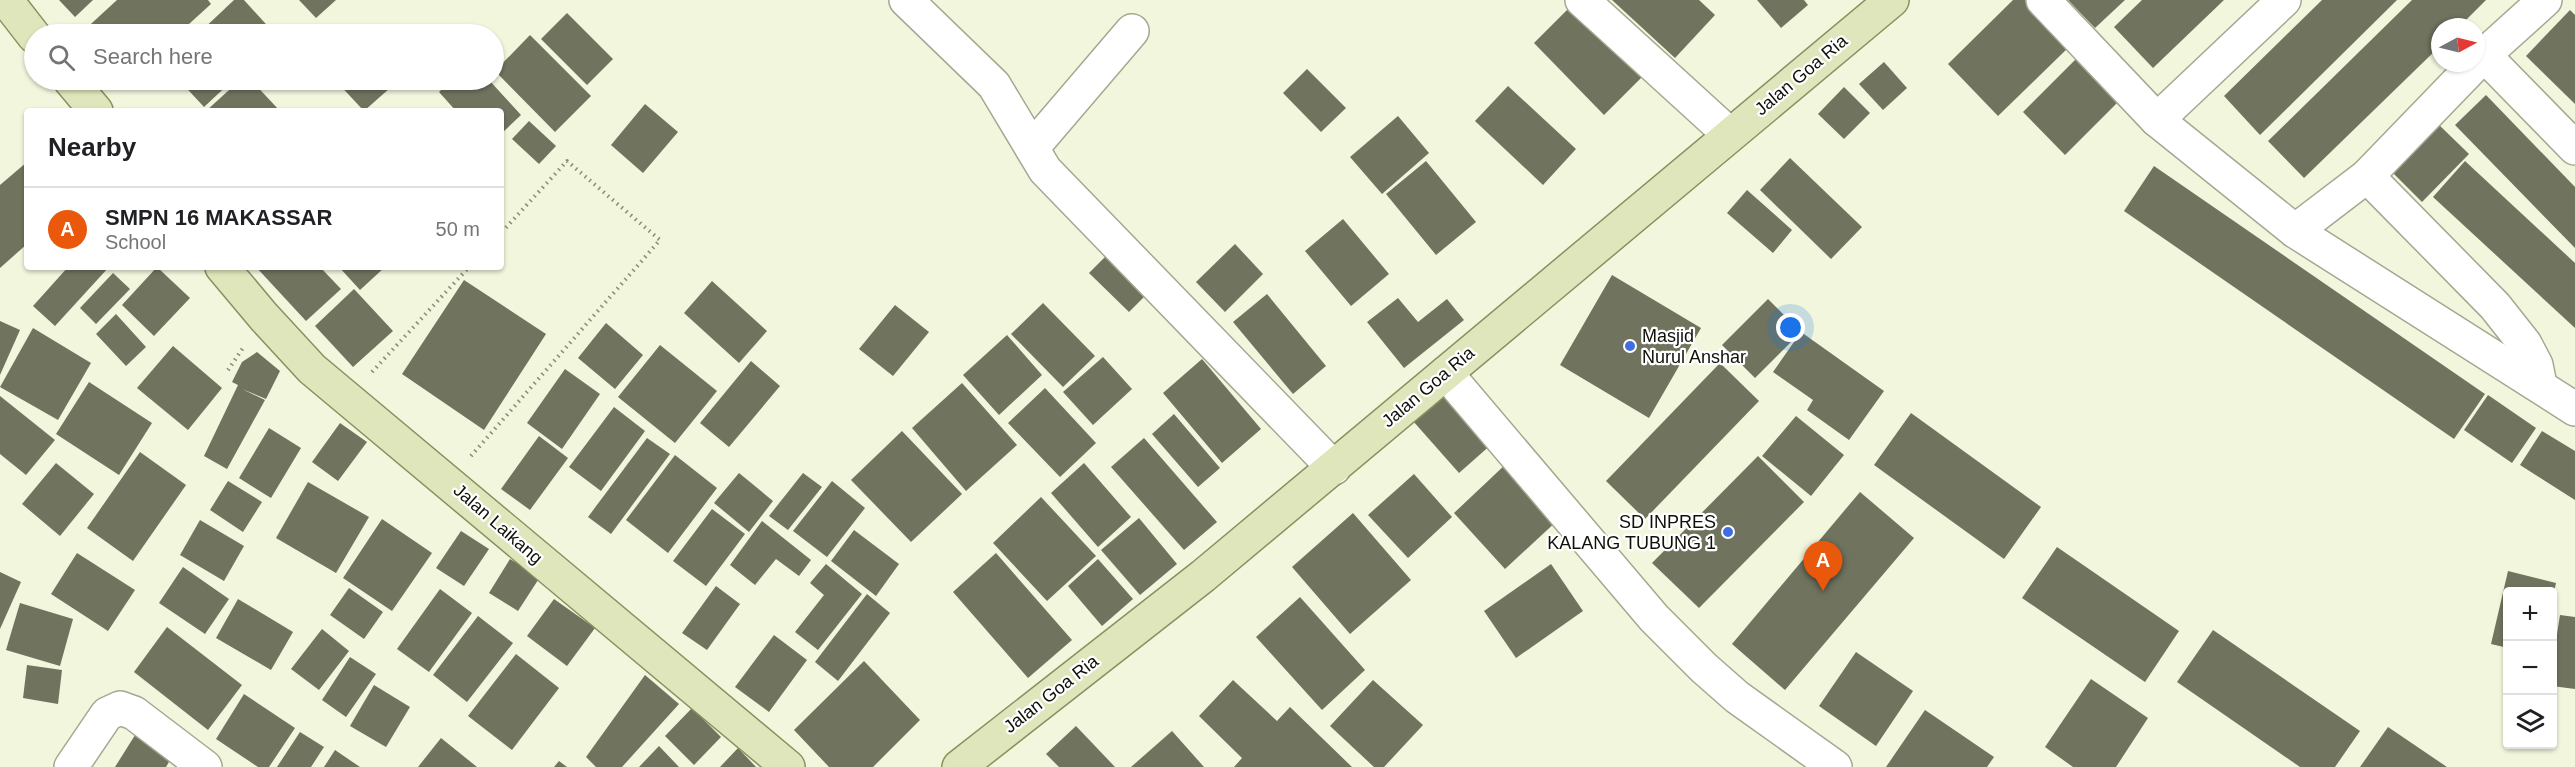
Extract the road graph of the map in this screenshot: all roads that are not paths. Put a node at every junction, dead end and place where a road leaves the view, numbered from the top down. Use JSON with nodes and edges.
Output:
{"nodes":[{"id":1,"x":6,"y":0,"type":"edge"},
{"id":2,"x":906,"y":0,"type":"edge"},
{"id":3,"x":1582,"y":0,"type":"edge"},
{"id":4,"x":1892,"y":0,"type":"edge"},
{"id":5,"x":2043,"y":0,"type":"edge"},
{"id":6,"x":2284,"y":0,"type":"edge"},
{"id":7,"x":2545,"y":0,"type":"edge"},
{"id":8,"x":25,"y":24,"type":"edge"},
{"id":9,"x":1132,"y":30,"type":"dead end"},
{"id":10,"x":2485,"y":54,"type":"edge"},
{"id":11,"x":2485,"y":56,"type":"edge"},
{"id":12,"x":2468,"y":72,"type":"edge"},
{"id":13,"x":78,"y":90,"type":"edge"},
{"id":14,"x":93,"y":108,"type":"edge"},
{"id":15,"x":2157,"y":120,"type":"junction"},
{"id":16,"x":1729,"y":134,"type":"junction"},
{"id":17,"x":1032,"y":148,"type":"junction"},
{"id":18,"x":2575,"y":148,"type":"edge"},
{"id":19,"x":2367,"y":176,"type":"junction"},
{"id":20,"x":2295,"y":231,"type":"junction"},
{"id":21,"x":225,"y":270,"type":"edge"},
{"id":22,"x":1446,"y":373,"type":"junction"},
{"id":23,"x":2540,"y":385,"type":"junction"},
{"id":24,"x":2575,"y":409,"type":"edge"},
{"id":25,"x":1334,"y":468,"type":"junction"},
{"id":26,"x":71,"y":767,"type":"edge"},
{"id":27,"x":205,"y":767,"type":"edge"},
{"id":28,"x":788,"y":767,"type":"edge"},
{"id":29,"x":958,"y":767,"type":"edge"},
{"id":30,"x":1835,"y":767,"type":"edge"}],
"edges":[{"from":1,"to":8,"type":"main road"},
{"from":2,"to":17,"type":"street"},
{"from":3,"to":16,"type":"street"},
{"from":4,"to":16,"type":"main road","name":"Jalan Goa Ria"},
{"from":5,"to":15,"type":"street"},
{"from":6,"to":15,"type":"street"},
{"from":7,"to":10,"type":"street"},
{"from":9,"to":17,"type":"street"},
{"from":11,"to":18,"type":"street"},
{"from":12,"to":19,"type":"street"},
{"from":13,"to":14,"type":"main road"},
{"from":15,"to":20,"type":"street"},
{"from":16,"to":22,"type":"main road","name":"Jalan Goa Ria"},
{"from":17,"to":25,"type":"street"},
{"from":19,"to":20,"type":"street"},
{"from":19,"to":23,"type":"street"},
{"from":20,"to":23,"type":"street"},
{"from":21,"to":28,"type":"main road","name":"Jalan Laikang"},
{"from":22,"to":25,"type":"main road","name":"Jalan Goa Ria"},
{"from":22,"to":30,"type":"street"},
{"from":23,"to":24,"type":"street"},
{"from":25,"to":29,"type":"main road","name":"Jalan Goa Ria"},
{"from":26,"to":27,"type":"street"}]}
